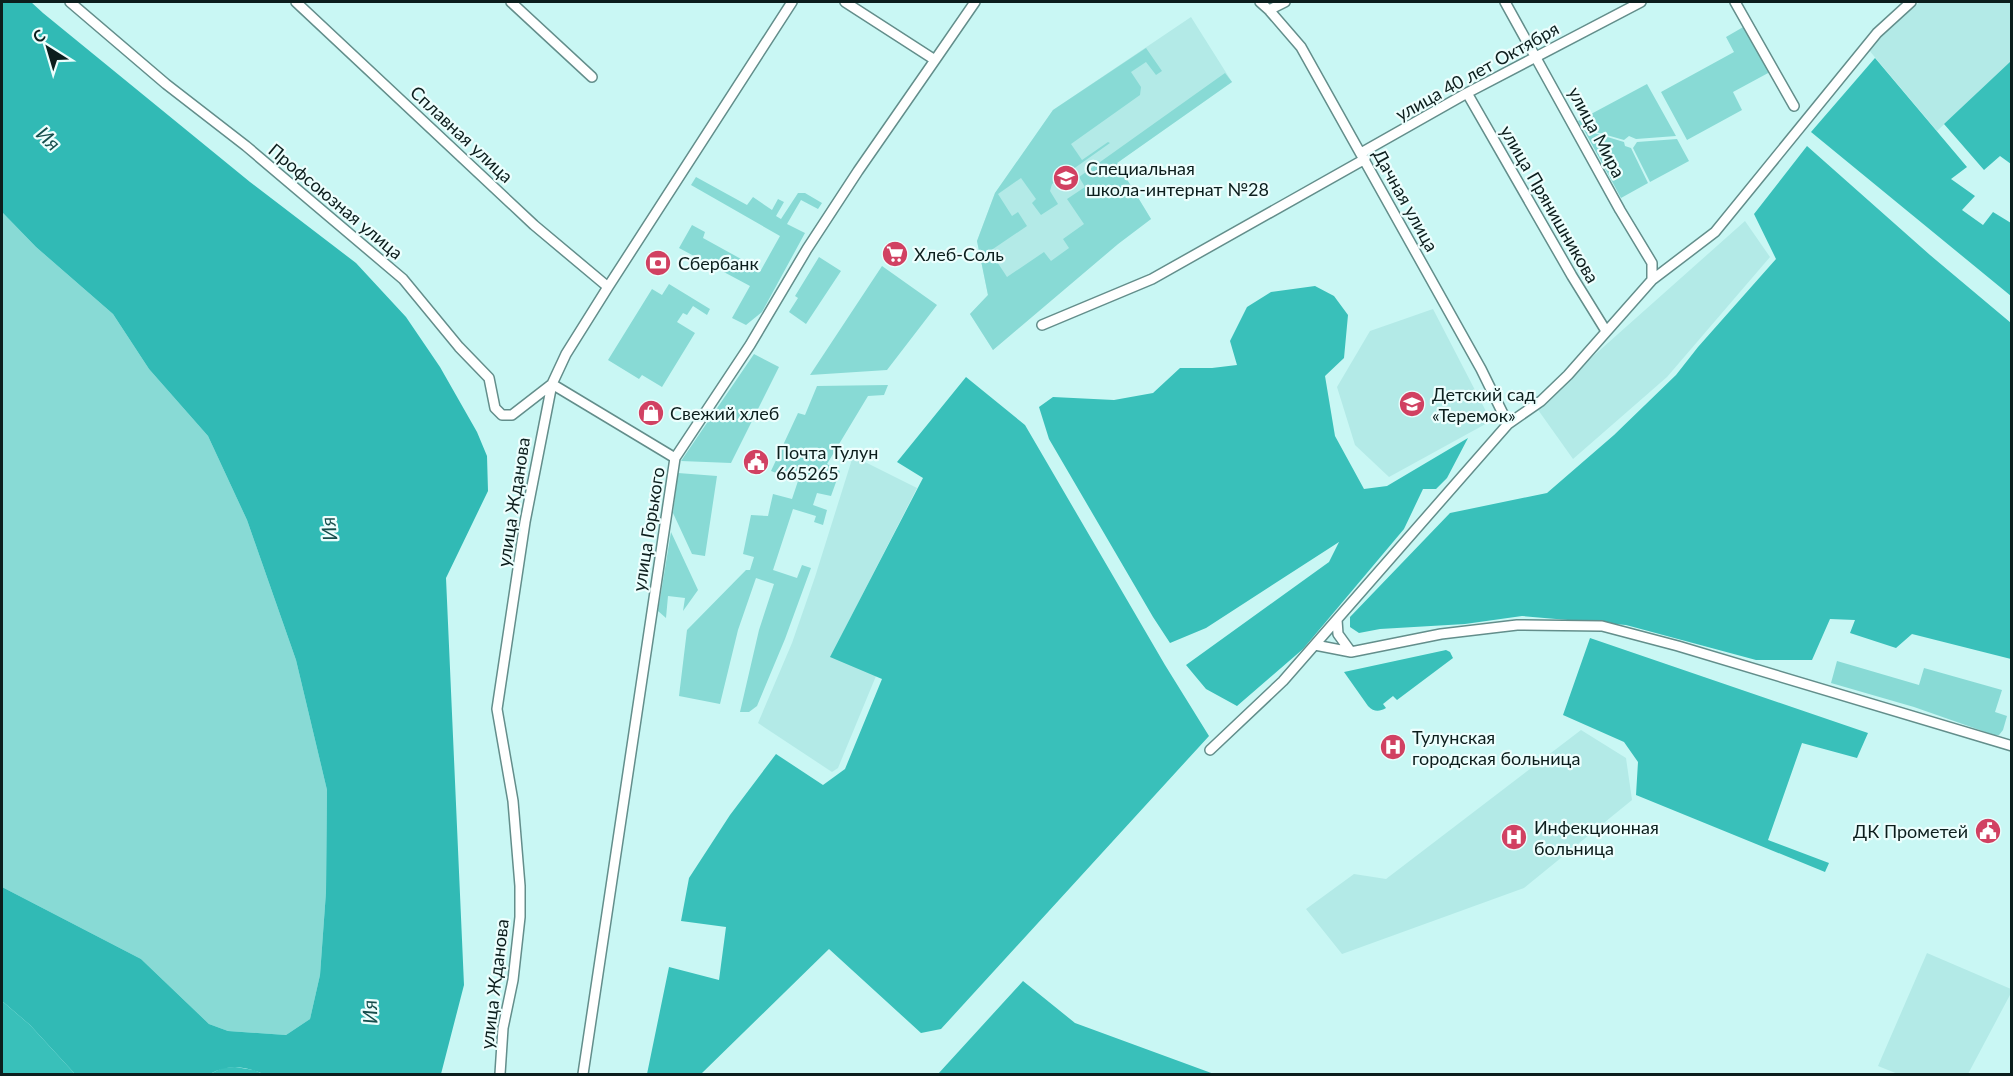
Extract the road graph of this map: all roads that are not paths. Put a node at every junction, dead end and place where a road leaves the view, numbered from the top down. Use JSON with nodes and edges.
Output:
{"nodes":[{"id":1,"x":70,"y":2,"type":"edge"},
{"id":2,"x":296,"y":2,"type":"edge"},
{"id":3,"x":511,"y":2,"type":"edge"},
{"id":4,"x":792,"y":2,"type":"edge"},
{"id":5,"x":845,"y":2,"type":"edge"},
{"id":6,"x":975,"y":2,"type":"edge"},
{"id":7,"x":1260,"y":2,"type":"edge"},
{"id":8,"x":1285,"y":2,"type":"edge"},
{"id":9,"x":1505,"y":2,"type":"edge"},
{"id":10,"x":1641,"y":2,"type":"edge"},
{"id":11,"x":1736,"y":2,"type":"edge"},
{"id":12,"x":1911,"y":2,"type":"edge"},
{"id":13,"x":1269,"y":10,"type":"junction"},
{"id":14,"x":1537,"y":56,"type":"junction"},
{"id":15,"x":935,"y":60,"type":"junction"},
{"id":16,"x":592,"y":76,"type":"dead end"},
{"id":17,"x":1467,"y":93,"type":"junction"},
{"id":18,"x":1794,"y":106,"type":"dead end"},
{"id":19,"x":1363,"y":156,"type":"junction"},
{"id":20,"x":1652,"y":280,"type":"junction"},
{"id":21,"x":608,"y":287,"type":"junction"},
{"id":22,"x":1042,"y":325,"type":"dead end"},
{"id":23,"x":1606,"y":331,"type":"junction"},
{"id":24,"x":552,"y":384,"type":"junction"},
{"id":25,"x":1508,"y":424,"type":"junction"},
{"id":26,"x":675,"y":458,"type":"junction"},
{"id":27,"x":1337,"y":620,"type":"junction"},
{"id":28,"x":1315,"y":645,"type":"junction"},
{"id":29,"x":1351,"y":652,"type":"junction"},
{"id":30,"x":2012,"y":746,"type":"edge"},
{"id":31,"x":1210,"y":750,"type":"dead end"},
{"id":32,"x":500,"y":1074,"type":"edge"},
{"id":33,"x":583,"y":1074,"type":"edge"}],
"edges":[{"from":1,"to":24,"type":"street","name":"Профсоюзная улица"},
{"from":2,"to":21,"type":"street","name":"Сплавная улица"},
{"from":3,"to":16,"type":"street"},
{"from":4,"to":21,"type":"street","name":"улица Жданова"},
{"from":5,"to":15,"type":"street"},
{"from":6,"to":15,"type":"street","name":"улица Горького"},
{"from":7,"to":13,"type":"street","name":"Дачная улица"},
{"from":8,"to":13,"type":"street"},
{"from":9,"to":14,"type":"street","name":"улица Мира"},
{"from":10,"to":14,"type":"street","name":"улица 40 лет Октября"},
{"from":11,"to":18,"type":"street"},
{"from":12,"to":20,"type":"street"},
{"from":13,"to":19,"type":"street","name":"Дачная улица"},
{"from":14,"to":17,"type":"street","name":"улица 40 лет Октября"},
{"from":14,"to":20,"type":"street","name":"улица Мира"},
{"from":15,"to":26,"type":"street","name":"улица Горького"},
{"from":17,"to":19,"type":"street","name":"улица 40 лет Октября"},
{"from":17,"to":23,"type":"street","name":"улица Прянишникова"},
{"from":19,"to":22,"type":"street","name":"улица 40 лет Октября"},
{"from":19,"to":25,"type":"street","name":"Дачная улица"},
{"from":20,"to":23,"type":"street"},
{"from":21,"to":24,"type":"street","name":"улица Жданова"},
{"from":23,"to":25,"type":"street"},
{"from":24,"to":26,"type":"street"},
{"from":24,"to":32,"type":"street","name":"улица Жданова"},
{"from":25,"to":27,"type":"street"},
{"from":26,"to":33,"type":"street","name":"улица Горького"},
{"from":27,"to":28,"type":"street"},
{"from":27,"to":29,"type":"street"},
{"from":28,"to":29,"type":"street"},
{"from":28,"to":31,"type":"street"},
{"from":29,"to":30,"type":"street"}]}
